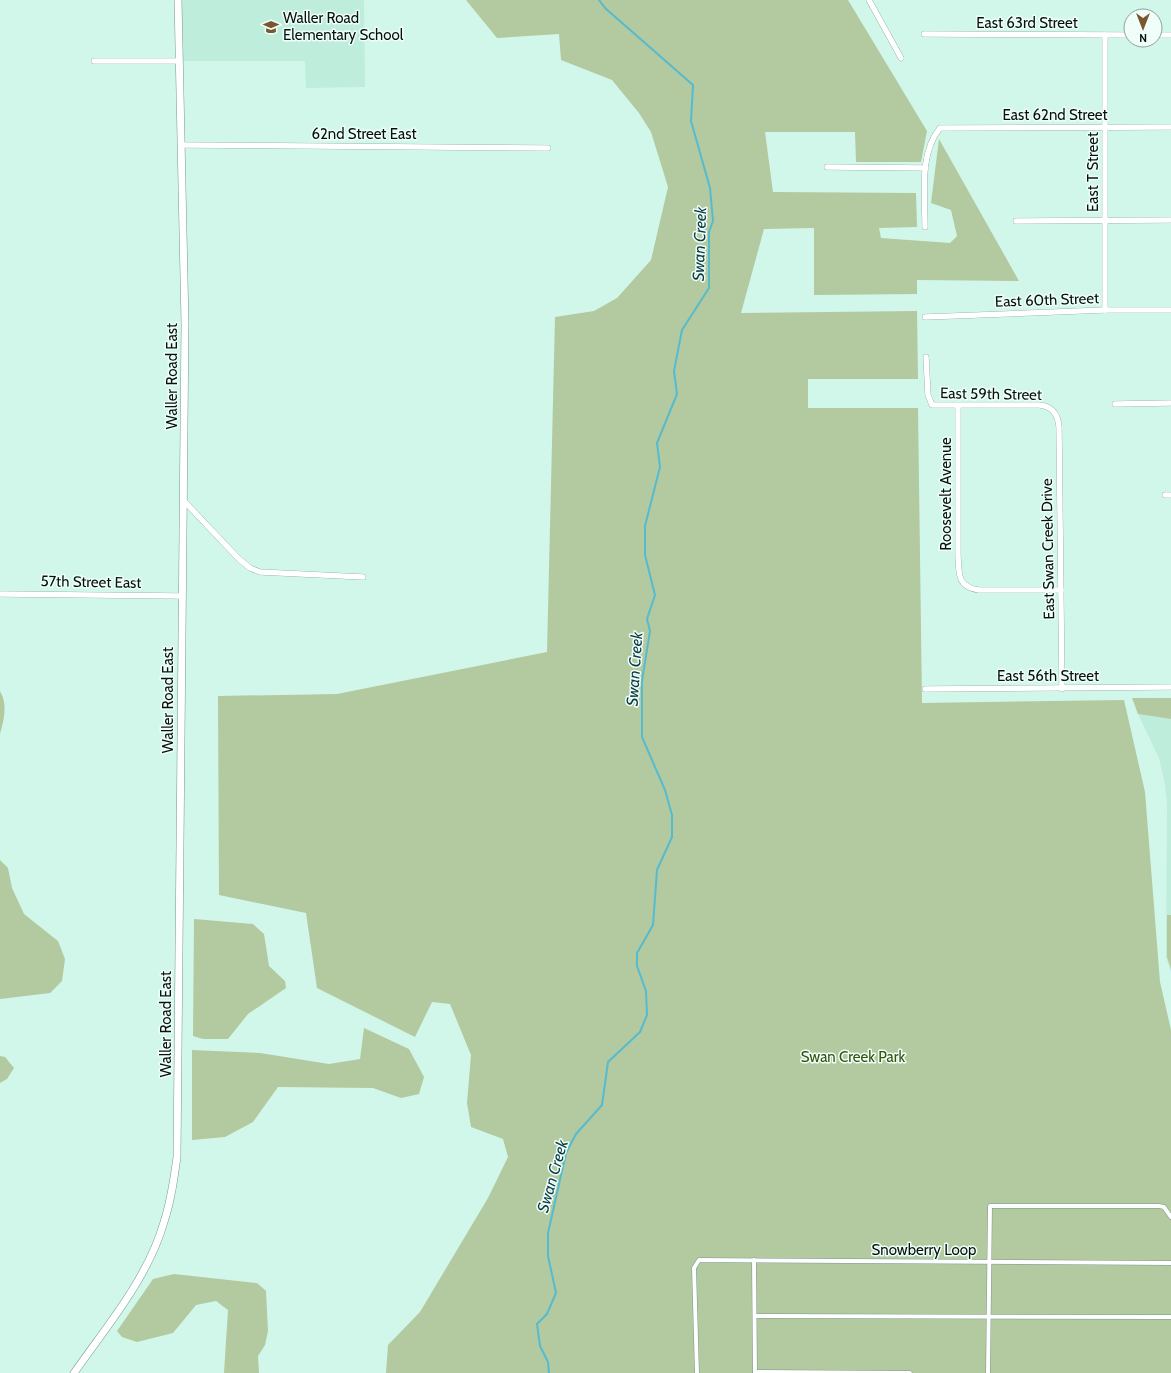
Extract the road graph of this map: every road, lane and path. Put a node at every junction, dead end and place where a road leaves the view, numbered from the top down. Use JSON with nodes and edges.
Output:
{"nodes":[{"id":1,"x":178,"y":0,"type":"edge"},
{"id":2,"x":868,"y":0,"type":"edge"},
{"id":3,"x":924,"y":34,"type":"dead end"},
{"id":4,"x":1105,"y":35,"type":"junction"},
{"id":5,"x":1123,"y":35,"type":"edge"},
{"id":6,"x":901,"y":58,"type":"dead end"},
{"id":7,"x":94,"y":61,"type":"dead end"},
{"id":8,"x":178,"y":61,"type":"junction"},
{"id":9,"x":1105,"y":127,"type":"junction"},
{"id":10,"x":1171,"y":127,"type":"edge"},
{"id":11,"x":181,"y":145,"type":"junction"},
{"id":12,"x":548,"y":148,"type":"dead end"},
{"id":13,"x":827,"y":167,"type":"dead end"},
{"id":14,"x":926,"y":168,"type":"junction"},
{"id":15,"x":1105,"y":220,"type":"junction"},
{"id":16,"x":1171,"y":220,"type":"edge"},
{"id":17,"x":1016,"y":221,"type":"dead end"},
{"id":18,"x":925,"y":227,"type":"dead end"},
{"id":19,"x":1105,"y":310,"type":"junction"},
{"id":20,"x":1171,"y":310,"type":"edge"},
{"id":21,"x":925,"y":317,"type":"dead end"},
{"id":22,"x":926,"y":357,"type":"dead end"},
{"id":23,"x":1171,"y":403,"type":"edge"},
{"id":24,"x":1115,"y":404,"type":"dead end"},
{"id":25,"x":958,"y":406,"type":"junction"},
{"id":26,"x":1054,"y":411,"type":"joint"},
{"id":27,"x":184,"y":501,"type":"junction"},
{"id":28,"x":363,"y":577,"type":"dead end"},
{"id":29,"x":1061,"y":590,"type":"junction"},
{"id":30,"x":0,"y":594,"type":"edge"},
{"id":31,"x":182,"y":596,"type":"junction"},
{"id":32,"x":1171,"y":687,"type":"edge"},
{"id":33,"x":925,"y":689,"type":"dead end"},
{"id":34,"x":1062,"y":689,"type":"junction"},
{"id":35,"x":1171,"y":1217,"type":"edge"},
{"id":36,"x":754,"y":1260,"type":"junction"},
{"id":37,"x":989,"y":1262,"type":"junction"},
{"id":38,"x":1171,"y":1263,"type":"edge"},
{"id":39,"x":755,"y":1316,"type":"junction"},
{"id":40,"x":988,"y":1317,"type":"junction"},
{"id":41,"x":1171,"y":1317,"type":"edge"},
{"id":42,"x":755,"y":1372,"type":"edge"},
{"id":43,"x":74,"y":1373,"type":"edge"},
{"id":44,"x":697,"y":1373,"type":"edge"},
{"id":45,"x":910,"y":1373,"type":"edge"},
{"id":46,"x":988,"y":1373,"type":"edge"}],
"edges":[{"from":1,"to":8,"type":"street","name":"Waller Road East"},
{"from":2,"to":6,"type":"street"},
{"from":3,"to":4,"type":"street","name":"East 63rd Street"},
{"from":4,"to":5,"type":"street","name":"East 63rd Street"},
{"from":4,"to":9,"type":"street","name":"East T Street"},
{"from":7,"to":8,"type":"street"},
{"from":8,"to":11,"type":"street","name":"Waller Road East"},
{"from":9,"to":10,"type":"street","name":"East 62nd Street"},
{"from":9,"to":14,"type":"street","name":"East 62nd Street"},
{"from":9,"to":15,"type":"street","name":"East T Street"},
{"from":11,"to":12,"type":"street","name":"62nd Street East"},
{"from":11,"to":27,"type":"street","name":"Waller Road East"},
{"from":13,"to":14,"type":"street"},
{"from":14,"to":18,"type":"street"},
{"from":15,"to":16,"type":"street"},
{"from":15,"to":17,"type":"street"},
{"from":15,"to":19,"type":"street","name":"East T Street"},
{"from":19,"to":20,"type":"street","name":"East 60th Street"},
{"from":19,"to":21,"type":"street","name":"East 60th Street"},
{"from":22,"to":25,"type":"street","name":"East 59th Street"},
{"from":23,"to":24,"type":"street"},
{"from":25,"to":26,"type":"street","name":"East 59th Street"},
{"from":25,"to":29,"type":"street","name":"Roosevelt Avenue"},
{"from":26,"to":29,"type":"street","name":"East Swan Creek Drive"},
{"from":27,"to":28,"type":"street"},
{"from":27,"to":31,"type":"street","name":"Waller Road East"},
{"from":29,"to":34,"type":"street","name":"East Swan Creek Drive"},
{"from":30,"to":31,"type":"street","name":"57th Street East"},
{"from":31,"to":43,"type":"street","name":"Waller Road East"},
{"from":32,"to":34,"type":"street","name":"East 56th Street"},
{"from":33,"to":34,"type":"street","name":"East 56th Street"},
{"from":35,"to":37,"type":"street","name":"Snowberry Loop"},
{"from":36,"to":37,"type":"street","name":"Snowberry Loop"},
{"from":36,"to":39,"type":"street"},
{"from":36,"to":44,"type":"street","name":"Snowberry Loop"},
{"from":37,"to":38,"type":"street"},
{"from":37,"to":40,"type":"street"},
{"from":39,"to":40,"type":"street"},
{"from":39,"to":42,"type":"street"},
{"from":40,"to":41,"type":"street"},
{"from":40,"to":46,"type":"street"},
{"from":42,"to":45,"type":"street"}]}
